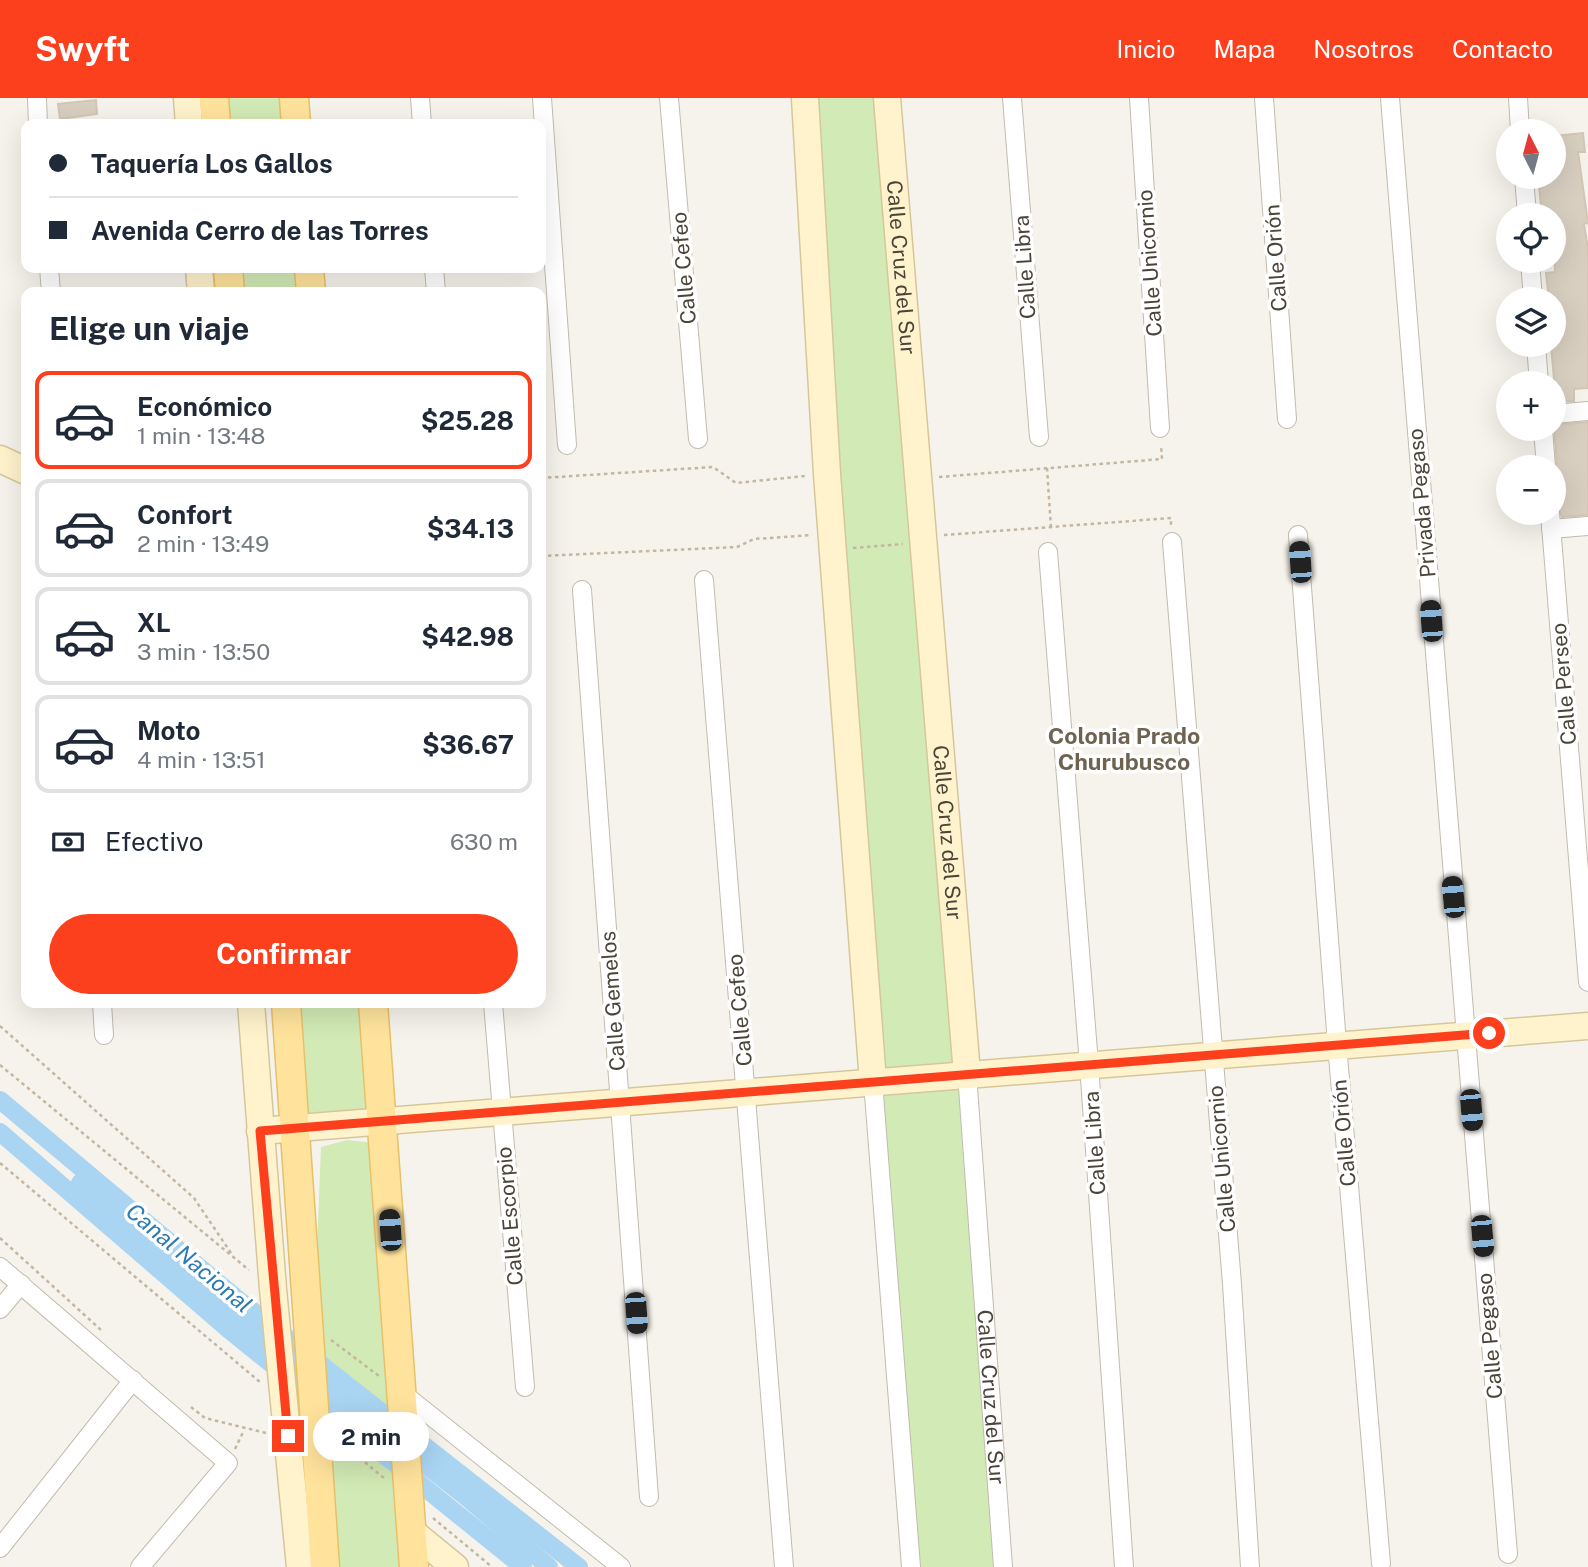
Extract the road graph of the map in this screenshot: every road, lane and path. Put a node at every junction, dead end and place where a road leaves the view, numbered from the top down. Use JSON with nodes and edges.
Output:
{"nodes":[{"id":1,"x":37,"y":98,"type":"edge"},
{"id":2,"x":187,"y":98,"type":"edge"},
{"id":3,"x":214,"y":98,"type":"edge"},
{"id":4,"x":293,"y":98,"type":"edge"},
{"id":5,"x":420,"y":98,"type":"edge"},
{"id":6,"x":541,"y":98,"type":"edge"},
{"id":7,"x":669,"y":98,"type":"edge"},
{"id":8,"x":805,"y":98,"type":"edge"},
{"id":9,"x":887,"y":98,"type":"edge"},
{"id":10,"x":1012,"y":98,"type":"edge"},
{"id":11,"x":1139,"y":98,"type":"edge"},
{"id":12,"x":1265,"y":98,"type":"edge"},
{"id":13,"x":1390,"y":98,"type":"edge"},
{"id":14,"x":1518,"y":98,"type":"edge"},
{"id":15,"x":38,"y":119,"type":"edge"},
{"id":16,"x":189,"y":119,"type":"edge"},
{"id":17,"x":216,"y":119,"type":"edge"},
{"id":18,"x":295,"y":119,"type":"edge"},
{"id":19,"x":422,"y":119,"type":"edge"},
{"id":20,"x":543,"y":119,"type":"edge"},
{"id":21,"x":1519,"y":119,"type":"edge"},
{"id":22,"x":546,"y":165,"type":"edge"},
{"id":23,"x":1588,"y":411,"type":"edge"},
{"id":24,"x":1566,"y":413,"type":"edge"},
{"id":25,"x":1287,"y":419,"type":"dead end"},
{"id":26,"x":1160,"y":428,"type":"joint"},
{"id":27,"x":1038,"y":436,"type":"dead end"},
{"id":28,"x":698,"y":439,"type":"dead end"},
{"id":29,"x":567,"y":445,"type":"dead end"},
{"id":30,"x":0,"y":458,"type":"edge"},
{"id":31,"x":21,"y":468,"type":"edge"},
{"id":32,"x":1047,"y":468,"type":"junction"},
{"id":33,"x":827,"y":474,"type":"junction"},
{"id":34,"x":546,"y":478,"type":"edge"},
{"id":35,"x":918,"y":479,"type":"junction"},
{"id":36,"x":1566,"y":524,"type":"edge"},
{"id":37,"x":1550,"y":525,"type":"edge"},
{"id":38,"x":1588,"y":527,"type":"edge"},
{"id":39,"x":1051,"y":528,"type":"junction"},
{"id":40,"x":1298,"y":535,"type":"dead end"},
{"id":41,"x":923,"y":539,"type":"junction"},
{"id":42,"x":832,"y":542,"type":"junction"},
{"id":43,"x":1172,"y":542,"type":"joint"},
{"id":44,"x":1048,"y":552,"type":"dead end"},
{"id":45,"x":546,"y":556,"type":"edge"},
{"id":46,"x":704,"y":580,"type":"dead end"},
{"id":47,"x":582,"y":590,"type":"dead end"},
{"id":48,"x":1588,"y":982,"type":"edge"},
{"id":49,"x":102,"y":1008,"type":"edge"},
{"id":50,"x":251,"y":1008,"type":"edge"},
{"id":51,"x":286,"y":1008,"type":"edge"},
{"id":52,"x":373,"y":1008,"type":"edge"},
{"id":53,"x":493,"y":1008,"type":"edge"},
{"id":54,"x":0,"y":1026,"type":"edge"},
{"id":55,"x":1588,"y":1026,"type":"edge"},
{"id":56,"x":104,"y":1035,"type":"dead end"},
{"id":57,"x":1464,"y":1035,"type":"junction"},
{"id":58,"x":1337,"y":1044,"type":"junction"},
{"id":59,"x":1214,"y":1054,"type":"junction"},
{"id":60,"x":1089,"y":1064,"type":"junction"},
{"id":61,"x":967,"y":1074,"type":"junction"},
{"id":62,"x":873,"y":1082,"type":"junction"},
{"id":63,"x":747,"y":1092,"type":"junction"},
{"id":64,"x":621,"y":1102,"type":"junction"},
{"id":65,"x":502,"y":1111,"type":"junction"},
{"id":66,"x":382,"y":1121,"type":"junction"},
{"id":67,"x":296,"y":1128,"type":"junction"},
{"id":68,"x":260,"y":1131,"type":"junction"},
{"id":69,"x":0,"y":1163,"type":"edge"},
{"id":70,"x":0,"y":1238,"type":"edge"},
{"id":71,"x":233,"y":1256,"type":"dead end"},
{"id":72,"x":0,"y":1268,"type":"edge"},
{"id":73,"x":21,"y":1284,"type":"junction"},
{"id":74,"x":0,"y":1310,"type":"edge"},
{"id":75,"x":105,"y":1333,"type":"dead end"},
{"id":76,"x":133,"y":1380,"type":"junction"},
{"id":77,"x":524,"y":1387,"type":"dead end"},
{"id":78,"x":284,"y":1391,"type":"junction"},
{"id":79,"x":401,"y":1400,"type":"junction"},
{"id":80,"x":185,"y":1402,"type":"dead end"},
{"id":81,"x":314,"y":1411,"type":"junction"},
{"id":82,"x":288,"y":1436,"type":"junction"},
{"id":83,"x":407,"y":1491,"type":"junction"},
{"id":84,"x":649,"y":1497,"type":"dead end"},
{"id":85,"x":411,"y":1531,"type":"junction"},
{"id":86,"x":0,"y":1548,"type":"edge"},
{"id":87,"x":1508,"y":1554,"type":"dead end"},
{"id":88,"x":296,"y":1563,"type":"edge"},
{"id":89,"x":1381,"y":1563,"type":"dead end"},
{"id":90,"x":140,"y":1567,"type":"edge"},
{"id":91,"x":326,"y":1567,"type":"edge"},
{"id":92,"x":414,"y":1567,"type":"edge"},
{"id":93,"x":455,"y":1567,"type":"edge"},
{"id":94,"x":492,"y":1567,"type":"edge"},
{"id":95,"x":621,"y":1567,"type":"edge"},
{"id":96,"x":784,"y":1567,"type":"edge"},
{"id":97,"x":911,"y":1567,"type":"edge"},
{"id":98,"x":1003,"y":1567,"type":"edge"},
{"id":99,"x":1124,"y":1567,"type":"edge"},
{"id":100,"x":1250,"y":1567,"type":"edge"}],
"edges":[{"from":1,"to":15,"type":"street"},
{"from":2,"to":16,"type":"street"},
{"from":3,"to":17,"type":"main road"},
{"from":4,"to":18,"type":"main road"},
{"from":5,"to":19,"type":"street"},
{"from":6,"to":20,"type":"street"},
{"from":7,"to":28,"type":"street","name":"Calle Cefeo"},
{"from":8,"to":33,"type":"street"},
{"from":9,"to":35,"type":"street","name":"Calle Cruz del Sur"},
{"from":10,"to":27,"type":"street","name":"Calle Libra"},
{"from":11,"to":26,"type":"street","name":"Calle Unicornio"},
{"from":12,"to":25,"type":"street","name":"Calle Orión"},
{"from":13,"to":57,"type":"street","name":"Privada Pegaso"},
{"from":14,"to":21,"type":"street"},
{"from":22,"to":29,"type":"street"},
{"from":23,"to":24,"type":"street"},
{"from":26,"to":32,"type":"path"},
{"from":30,"to":31,"type":"street"},
{"from":32,"to":35,"type":"path"},
{"from":32,"to":39,"type":"path"},
{"from":33,"to":34,"type":"path"},
{"from":33,"to":42,"type":"street"},
{"from":35,"to":41,"type":"street","name":"Calle Cruz del Sur"},
{"from":36,"to":38,"type":"street"},
{"from":37,"to":48,"type":"street","name":"Calle Perseo"},
{"from":39,"to":41,"type":"path"},
{"from":39,"to":43,"type":"path"},
{"from":40,"to":58,"type":"street","name":"Calle Orión"},
{"from":41,"to":42,"type":"path"},
{"from":41,"to":61,"type":"street","name":"Calle Cruz del Sur"},
{"from":42,"to":45,"type":"path"},
{"from":42,"to":62,"type":"street"},
{"from":43,"to":59,"type":"street","name":"Calle Unicornio"},
{"from":44,"to":60,"type":"street","name":"Calle Libra"},
{"from":46,"to":63,"type":"street","name":"Calle Cefeo"},
{"from":47,"to":64,"type":"street","name":"Calle Gemelos"},
{"from":49,"to":56,"type":"street"},
{"from":50,"to":68,"type":"street"},
{"from":51,"to":67,"type":"main road"},
{"from":52,"to":66,"type":"main road"},
{"from":53,"to":65,"type":"street","name":"Calle Escorpio"},
{"from":54,"to":71,"type":"path"},
{"from":55,"to":57,"type":"street"},
{"from":57,"to":58,"type":"street"},
{"from":57,"to":87,"type":"street","name":"Calle Pegaso"},
{"from":58,"to":59,"type":"street"},
{"from":58,"to":89,"type":"street","name":"Calle Orión"},
{"from":59,"to":60,"type":"street"},
{"from":59,"to":100,"type":"street","name":"Calle Unicornio"},
{"from":60,"to":61,"type":"street"},
{"from":60,"to":99,"type":"street","name":"Calle Libra"},
{"from":61,"to":62,"type":"street"},
{"from":61,"to":98,"type":"street","name":"Calle Cruz del Sur"},
{"from":62,"to":63,"type":"street"},
{"from":62,"to":97,"type":"street"},
{"from":63,"to":64,"type":"street"},
{"from":63,"to":96,"type":"street","name":"Calle Cefeo"},
{"from":64,"to":65,"type":"street"},
{"from":64,"to":84,"type":"street","name":"Calle Gemelos"},
{"from":65,"to":66,"type":"street"},
{"from":65,"to":77,"type":"street","name":"Calle Escorpio"},
{"from":66,"to":67,"type":"street"},
{"from":66,"to":79,"type":"main road"},
{"from":67,"to":68,"type":"street"},
{"from":67,"to":81,"type":"main road"},
{"from":68,"to":78,"type":"street"},
{"from":69,"to":78,"type":"path"},
{"from":70,"to":75,"type":"path"},
{"from":72,"to":73,"type":"street"},
{"from":73,"to":74,"type":"street"},
{"from":73,"to":76,"type":"street"},
{"from":76,"to":86,"type":"street"},
{"from":76,"to":90,"type":"street"},
{"from":78,"to":82,"type":"street"},
{"from":79,"to":83,"type":"main road"},
{"from":79,"to":95,"type":"street"},
{"from":80,"to":82,"type":"path"},
{"from":81,"to":83,"type":"path"},
{"from":81,"to":91,"type":"main road"},
{"from":82,"to":88,"type":"street"},
{"from":83,"to":85,"type":"main road"},
{"from":83,"to":94,"type":"path"},
{"from":85,"to":92,"type":"main road"},
{"from":85,"to":93,"type":"street"}]}
